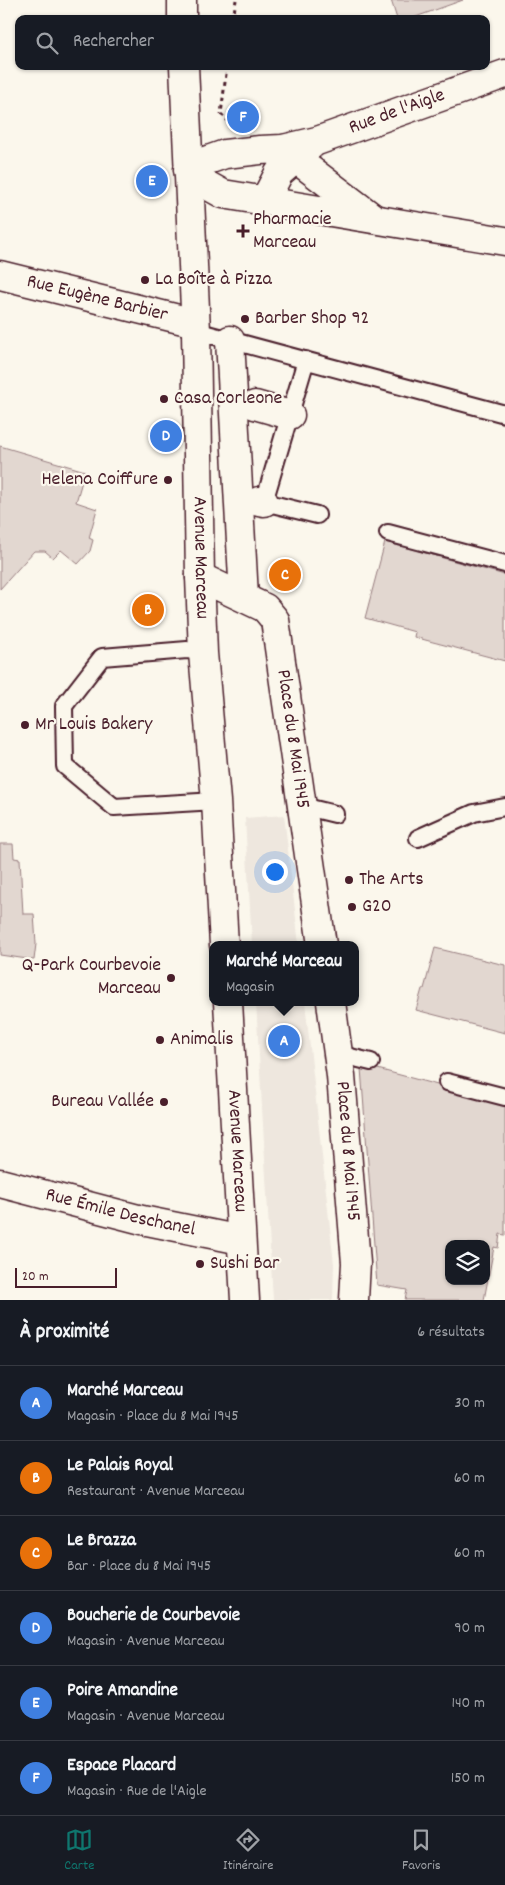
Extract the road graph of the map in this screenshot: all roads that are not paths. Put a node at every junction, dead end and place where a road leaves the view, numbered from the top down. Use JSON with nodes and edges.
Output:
{"nodes":[{"id":1,"x":182,"y":0,"type":"edge"},
{"id":2,"x":182,"y":15,"type":"edge"},
{"id":3,"x":184,"y":70,"type":"edge"},
{"id":4,"x":505,"y":74,"type":"edge"},
{"id":5,"x":280,"y":152,"type":"junction"},
{"id":6,"x":188,"y":170,"type":"junction"},
{"id":7,"x":265,"y":200,"type":"junction"},
{"id":8,"x":376,"y":220,"type":"junction"},
{"id":9,"x":505,"y":241,"type":"edge"},
{"id":10,"x":0,"y":275,"type":"edge"},
{"id":11,"x":195,"y":327,"type":"junction"},
{"id":12,"x":230,"y":340,"type":"junction"},
{"id":13,"x":306,"y":360,"type":"junction"},
{"id":14,"x":243,"y":402,"type":"junction"},
{"id":15,"x":505,"y":414,"type":"edge"},
{"id":16,"x":290,"y":415,"type":"junction"},
{"id":17,"x":252,"y":499,"type":"junction"},
{"id":18,"x":317,"y":515,"type":"dead end"},
{"id":19,"x":388,"y":533,"type":"dead end"},
{"id":20,"x":505,"y":564,"type":"edge"},
{"id":21,"x":200,"y":577,"type":"junction"},
{"id":22,"x":244,"y":597,"type":"junction"},
{"id":23,"x":203,"y":653,"type":"junction"},
{"id":24,"x":216,"y":800,"type":"junction"},
{"id":25,"x":302,"y":806,"type":"junction"},
{"id":26,"x":505,"y":807,"type":"edge"},
{"id":27,"x":335,"y":814,"type":"dead end"},
{"id":28,"x":418,"y":838,"type":"dead end"},
{"id":29,"x":224,"y":941,"type":"edge"},
{"id":30,"x":321,"y":941,"type":"edge"},
{"id":31,"x":228,"y":1006,"type":"edge"},
{"id":32,"x":331,"y":1006,"type":"edge"},
{"id":33,"x":338,"y":1054,"type":"junction"},
{"id":34,"x":371,"y":1062,"type":"dead end"},
{"id":35,"x":447,"y":1082,"type":"dead end"},
{"id":36,"x":505,"y":1097,"type":"edge"},
{"id":37,"x":0,"y":1183,"type":"edge"},
{"id":38,"x":241,"y":1240,"type":"junction"},
{"id":39,"x":245,"y":1300,"type":"edge"},
{"id":40,"x":354,"y":1300,"type":"edge"}],
"edges":[{"from":1,"to":2,"type":"street"},
{"from":3,"to":6,"type":"street","name":"Avenue Marceau"},
{"from":4,"to":5,"type":"street","name":"Rue de l'Aigle"},
{"from":5,"to":6,"type":"street","name":"Rue de l'Aigle"},
{"from":5,"to":7,"type":"street"},
{"from":5,"to":8,"type":"street"},
{"from":6,"to":7,"type":"street"},
{"from":6,"to":11,"type":"street","name":"Avenue Marceau"},
{"from":7,"to":8,"type":"street"},
{"from":8,"to":9,"type":"street"},
{"from":10,"to":11,"type":"street","name":"Rue Eugène Barbier"},
{"from":11,"to":12,"type":"lane"},
{"from":11,"to":21,"type":"street","name":"Avenue Marceau"},
{"from":12,"to":13,"type":"lane"},
{"from":12,"to":14,"type":"street"},
{"from":13,"to":15,"type":"lane"},
{"from":13,"to":16,"type":"lane"},
{"from":14,"to":16,"type":"street"},
{"from":14,"to":17,"type":"street"},
{"from":16,"to":17,"type":"lane"},
{"from":17,"to":18,"type":"lane"},
{"from":17,"to":22,"type":"street"},
{"from":19,"to":20,"type":"lane"},
{"from":21,"to":22,"type":"street","name":"Place du 8 Mai 1945"},
{"from":21,"to":23,"type":"street","name":"Avenue Marceau"},
{"from":22,"to":25,"type":"street","name":"Place du 8 Mai 1945"},
{"from":23,"to":24,"type":"street","name":"Avenue Marceau"},
{"from":23,"to":24,"type":"lane"},
{"from":24,"to":29,"type":"street","name":"Avenue Marceau"},
{"from":25,"to":27,"type":"lane"},
{"from":25,"to":30,"type":"street","name":"Place du 8 Mai 1945"},
{"from":26,"to":28,"type":"lane"},
{"from":31,"to":38,"type":"street","name":"Avenue Marceau"},
{"from":32,"to":33,"type":"street","name":"Place du 8 Mai 1945"},
{"from":33,"to":34,"type":"lane"},
{"from":33,"to":40,"type":"street","name":"Place du 8 Mai 1945"},
{"from":35,"to":36,"type":"lane"},
{"from":37,"to":38,"type":"street","name":"Rue Émile Deschanel"},
{"from":38,"to":39,"type":"street","name":"Avenue Marceau"}]}
